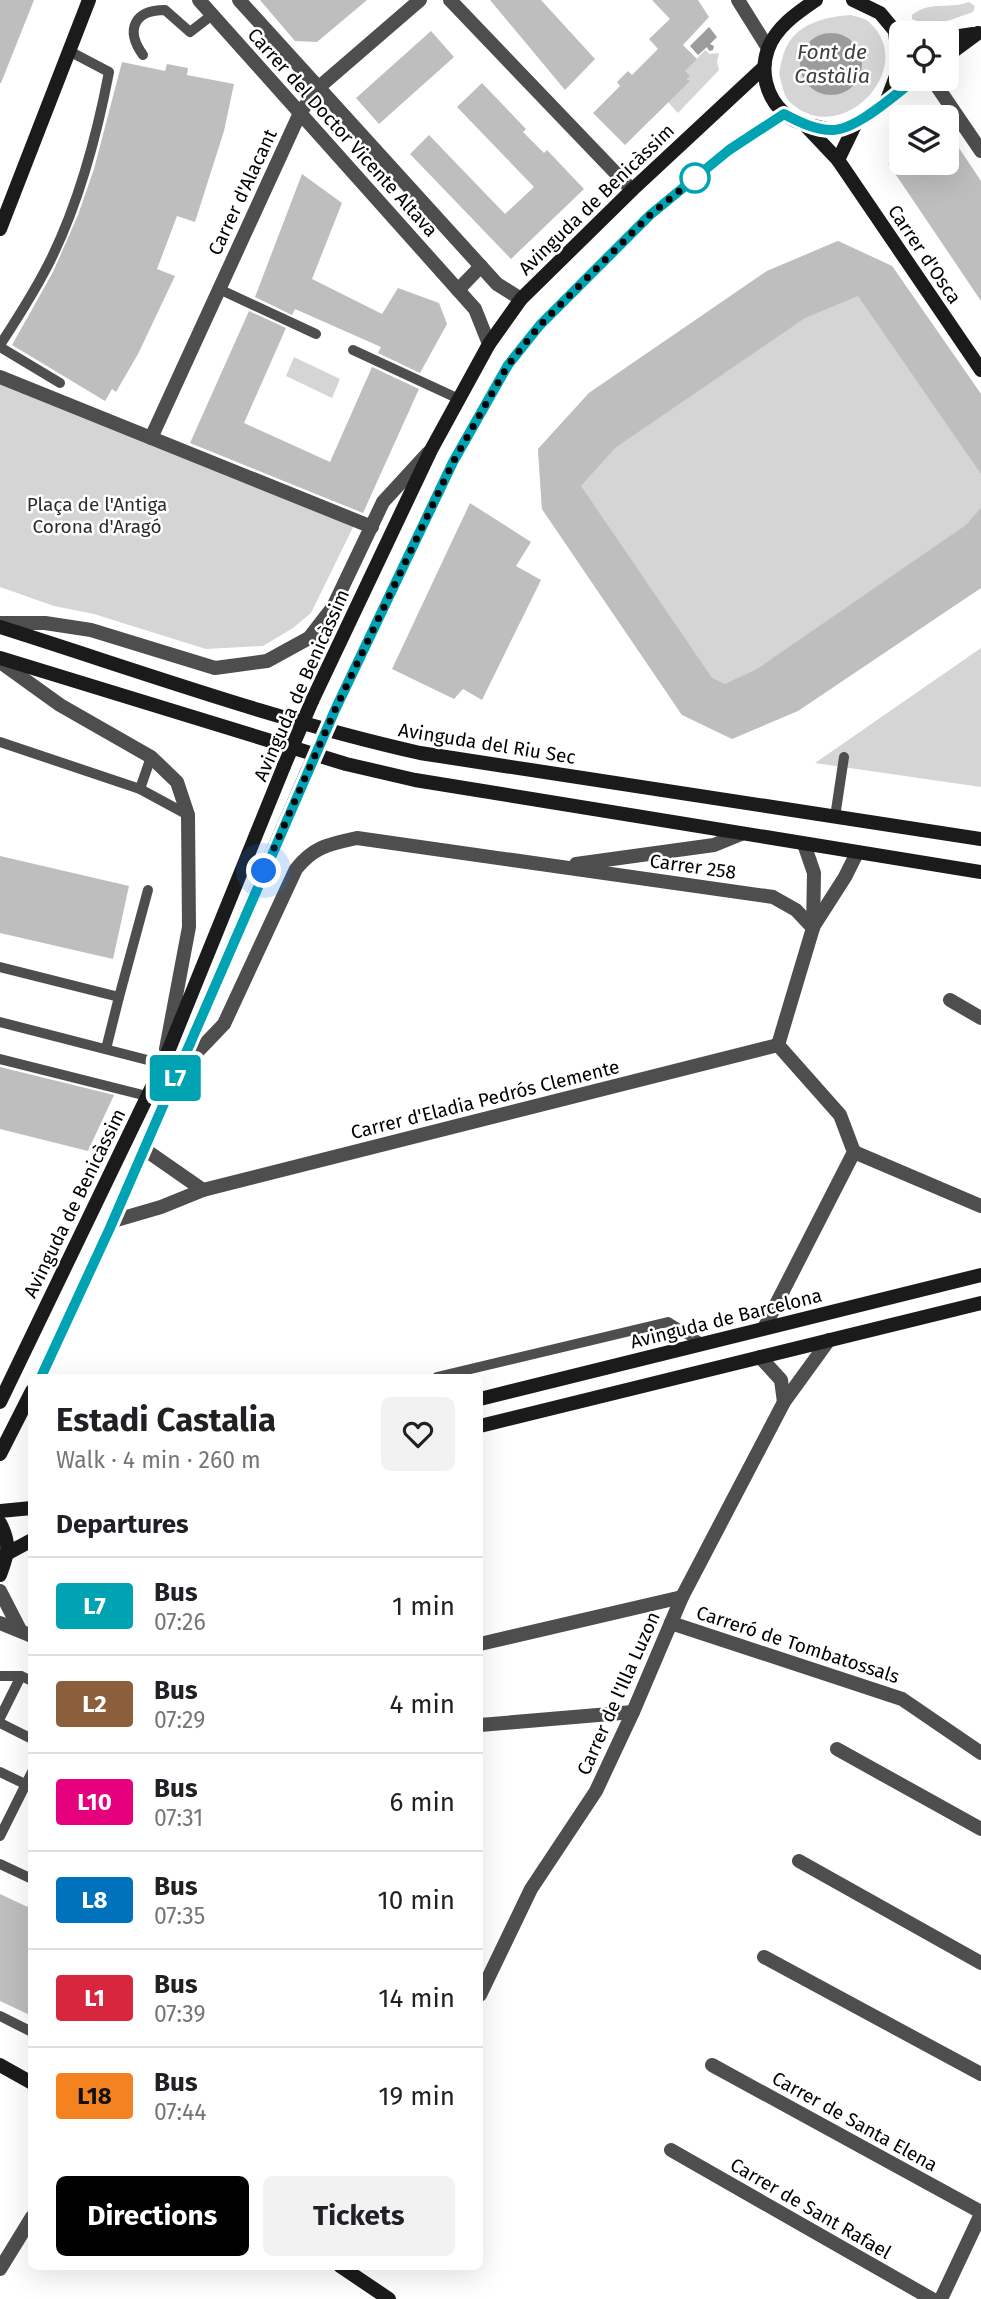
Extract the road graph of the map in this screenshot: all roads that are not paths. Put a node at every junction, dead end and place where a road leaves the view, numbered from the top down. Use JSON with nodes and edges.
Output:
{"nodes":[{"id":1,"x":89,"y":0,"type":"edge"},
{"id":2,"x":199,"y":0,"type":"edge"},
{"id":3,"x":239,"y":0,"type":"edge"},
{"id":4,"x":420,"y":0,"type":"edge"},
{"id":5,"x":450,"y":0,"type":"edge"},
{"id":6,"x":738,"y":0,"type":"edge"},
{"id":7,"x":816,"y":0,"type":"edge"},
{"id":8,"x":829,"y":0,"type":"edge"},
{"id":9,"x":853,"y":0,"type":"edge"},
{"id":10,"x":883,"y":6,"type":"edge"},
{"id":11,"x":212,"y":15,"type":"junction"},
{"id":12,"x":750,"y":18,"type":"junction"},
{"id":13,"x":777,"y":32,"type":"junction"},
{"id":14,"x":979,"y":33,"type":"edge"},
{"id":15,"x":959,"y":36,"type":"edge"},
{"id":16,"x":959,"y":47,"type":"edge"},
{"id":17,"x":768,"y":48,"type":"junction"},
{"id":18,"x":69,"y":51,"type":"junction"},
{"id":19,"x":143,"y":55,"type":"dead end"},
{"id":20,"x":763,"y":68,"type":"junction"},
{"id":21,"x":318,"y":88,"type":"junction"},
{"id":22,"x":890,"y":91,"type":"edge"},
{"id":23,"x":899,"y":91,"type":"edge"},
{"id":24,"x":940,"y":91,"type":"edge"},
{"id":25,"x":887,"y":100,"type":"junction"},
{"id":26,"x":300,"y":113,"type":"junction"},
{"id":27,"x":784,"y":114,"type":"junction"},
{"id":28,"x":856,"y":123,"type":"junction"},
{"id":29,"x":804,"y":124,"type":"junction"},
{"id":30,"x":981,"y":151,"type":"edge"},
{"id":31,"x":838,"y":160,"type":"junction"},
{"id":32,"x":632,"y":190,"type":"junction"},
{"id":33,"x":0,"y":229,"type":"edge"},
{"id":34,"x":481,"y":266,"type":"junction"},
{"id":35,"x":219,"y":289,"type":"junction"},
{"id":36,"x":458,"y":290,"type":"junction"},
{"id":37,"x":521,"y":299,"type":"junction"},
{"id":38,"x":316,"y":334,"type":"dead end"},
{"id":39,"x":489,"y":344,"type":"junction"},
{"id":40,"x":0,"y":346,"type":"edge"},
{"id":41,"x":353,"y":350,"type":"dead end"},
{"id":42,"x":981,"y":370,"type":"edge"},
{"id":43,"x":0,"y":377,"type":"edge"},
{"id":44,"x":60,"y":383,"type":"dead end"},
{"id":45,"x":459,"y":399,"type":"junction"},
{"id":46,"x":151,"y":438,"type":"junction"},
{"id":47,"x":431,"y":450,"type":"junction"},
{"id":48,"x":372,"y":527,"type":"junction"},
{"id":49,"x":0,"y":625,"type":"edge"},
{"id":50,"x":0,"y":660,"type":"edge"},
{"id":51,"x":0,"y":742,"type":"edge"},
{"id":52,"x":151,"y":757,"type":"junction"},
{"id":53,"x":844,"y":758,"type":"dead end"},
{"id":54,"x":139,"y":789,"type":"junction"},
{"id":55,"x":188,"y":815,"type":"junction"},
{"id":56,"x":835,"y":817,"type":"junction"},
{"id":57,"x":741,"y":834,"type":"junction"},
{"id":58,"x":981,"y":839,"type":"edge"},
{"id":59,"x":804,"y":844,"type":"junction"},
{"id":60,"x":323,"y":846,"type":"joint"},
{"id":61,"x":857,"y":853,"type":"junction"},
{"id":62,"x":557,"y":867,"type":"junction"},
{"id":63,"x":981,"y":872,"type":"edge"},
{"id":64,"x":148,"y":890,"type":"dead end"},
{"id":65,"x":813,"y":928,"type":"junction"},
{"id":66,"x":0,"y":967,"type":"edge"},
{"id":67,"x":119,"y":998,"type":"junction"},
{"id":68,"x":950,"y":1000,"type":"dead end"},
{"id":69,"x":981,"y":1018,"type":"edge"},
{"id":70,"x":0,"y":1022,"type":"edge"},
{"id":71,"x":778,"y":1045,"type":"junction"},
{"id":72,"x":106,"y":1049,"type":"junction"},
{"id":73,"x":0,"y":1059,"type":"edge"},
{"id":74,"x":163,"y":1064,"type":"junction"},
{"id":75,"x":177,"y":1074,"type":"junction"},
{"id":76,"x":147,"y":1096,"type":"junction"},
{"id":77,"x":144,"y":1149,"type":"junction"},
{"id":78,"x":854,"y":1152,"type":"junction"},
{"id":79,"x":202,"y":1190,"type":"junction"},
{"id":80,"x":981,"y":1206,"type":"edge"},
{"id":81,"x":113,"y":1221,"type":"junction"},
{"id":82,"x":981,"y":1275,"type":"edge"},
{"id":83,"x":981,"y":1303,"type":"edge"},
{"id":84,"x":764,"y":1328,"type":"junction"},
{"id":85,"x":829,"y":1340,"type":"junction"},
{"id":86,"x":704,"y":1344,"type":"junction"},
{"id":87,"x":760,"y":1357,"type":"junction"},
{"id":88,"x":42,"y":1374,"type":"edge"},
{"id":89,"x":451,"y":1374,"type":"edge"},
{"id":90,"x":483,"y":1398,"type":"edge"},
{"id":91,"x":28,"y":1399,"type":"edge"},
{"id":92,"x":0,"y":1402,"type":"edge"},
{"id":93,"x":784,"y":1402,"type":"junction"},
{"id":94,"x":483,"y":1425,"type":"edge"},
{"id":95,"x":0,"y":1454,"type":"edge"},
{"id":96,"x":28,"y":1508,"type":"edge"},
{"id":97,"x":0,"y":1511,"type":"edge"},
{"id":98,"x":0,"y":1523,"type":"edge"},
{"id":99,"x":28,"y":1542,"type":"edge"},
{"id":100,"x":8,"y":1553,"type":"junction"},
{"id":101,"x":0,"y":1575,"type":"edge"},
{"id":102,"x":0,"y":1591,"type":"edge"},
{"id":103,"x":682,"y":1597,"type":"junction"},
{"id":104,"x":0,"y":1623,"type":"edge"},
{"id":105,"x":671,"y":1623,"type":"junction"},
{"id":106,"x":26,"y":1633,"type":"edge"},
{"id":107,"x":483,"y":1643,"type":"edge"},
{"id":108,"x":0,"y":1676,"type":"edge"},
{"id":109,"x":21,"y":1676,"type":"junction"},
{"id":110,"x":28,"y":1679,"type":"edge"},
{"id":111,"x":633,"y":1712,"type":"junction"},
{"id":112,"x":0,"y":1718,"type":"edge"},
{"id":113,"x":0,"y":1723,"type":"edge"},
{"id":114,"x":483,"y":1725,"type":"edge"},
{"id":115,"x":28,"y":1737,"type":"edge"},
{"id":116,"x":837,"y":1749,"type":"dead end"},
{"id":117,"x":981,"y":1753,"type":"edge"},
{"id":118,"x":0,"y":1772,"type":"edge"},
{"id":119,"x":28,"y":1779,"type":"edge"},
{"id":120,"x":25,"y":1784,"type":"junction"},
{"id":121,"x":981,"y":1829,"type":"edge"},
{"id":122,"x":0,"y":1836,"type":"edge"},
{"id":123,"x":799,"y":1861,"type":"dead end"},
{"id":124,"x":0,"y":1864,"type":"edge"},
{"id":125,"x":28,"y":1875,"type":"edge"},
{"id":126,"x":764,"y":1956,"type":"dead end"},
{"id":127,"x":981,"y":1963,"type":"edge"},
{"id":128,"x":483,"y":1989,"type":"edge"},
{"id":129,"x":0,"y":2016,"type":"edge"},
{"id":130,"x":28,"y":2030,"type":"edge"},
{"id":131,"x":0,"y":2065,"type":"edge"},
{"id":132,"x":712,"y":2065,"type":"dead end"},
{"id":133,"x":981,"y":2074,"type":"edge"},
{"id":134,"x":28,"y":2081,"type":"edge"},
{"id":135,"x":671,"y":2150,"type":"dead end"},
{"id":136,"x":981,"y":2213,"type":"edge"},
{"id":137,"x":28,"y":2224,"type":"edge"},
{"id":138,"x":0,"y":2269,"type":"edge"},
{"id":139,"x":348,"y":2270,"type":"edge"},
{"id":140,"x":389,"y":2299,"type":"edge"},
{"id":141,"x":932,"y":2299,"type":"edge"},
{"id":142,"x":941,"y":2299,"type":"edge"}],
"edges":[{"from":1,"to":18,"type":"main road"},
{"from":2,"to":11,"type":"street","name":"Carrer del Doctor Vicente Altava"},
{"from":3,"to":21,"type":"street","name":"Carrer del Doctor Vicente Altava"},
{"from":4,"to":21,"type":"street","name":"Carrer d'Alacant"},
{"from":5,"to":32,"type":"street"},
{"from":6,"to":12,"type":"street"},
{"from":7,"to":8,"type":"main road"},
{"from":7,"to":13,"type":"main road"},
{"from":9,"to":10,"type":"main road"},
{"from":11,"to":19,"type":"lane"},
{"from":11,"to":26,"type":"street","name":"Carrer del Doctor Vicente Altava"},
{"from":12,"to":13,"type":"street"},
{"from":12,"to":17,"type":"street"},
{"from":13,"to":17,"type":"main road"},
{"from":14,"to":15,"type":"main road"},
{"from":14,"to":16,"type":"main road"},
{"from":17,"to":20,"type":"main road"},
{"from":18,"to":33,"type":"main road"},
{"from":18,"to":40,"type":"lane"},
{"from":20,"to":27,"type":"main road"},
{"from":20,"to":32,"type":"main road","name":"Avinguda de Benicàssim"},
{"from":21,"to":26,"type":"street","name":"Carrer d'Alacant"},
{"from":21,"to":34,"type":"street","name":"Carrer del Doctor Vicente Altava"},
{"from":22,"to":25,"type":"main road"},
{"from":23,"to":25,"type":"main road"},
{"from":24,"to":30,"type":"street"},
{"from":25,"to":28,"type":"main road"},
{"from":26,"to":35,"type":"street","name":"Carrer d'Alacant"},
{"from":26,"to":36,"type":"street","name":"Carrer del Doctor Vicente Altava"},
{"from":27,"to":29,"type":"main road"},
{"from":27,"to":75,"type":"main road","name":"Avinguda de Benicàssim","bridge":true},
{"from":28,"to":29,"type":"main road"},
{"from":28,"to":31,"type":"main road"},
{"from":29,"to":31,"type":"main road","name":"Carrer d'Osca"},
{"from":31,"to":42,"type":"main road","name":"Carrer d'Osca"},
{"from":32,"to":37,"type":"main road","name":"Avinguda de Benicàssim"},
{"from":34,"to":36,"type":"street"},
{"from":34,"to":37,"type":"street","name":"Carrer del Doctor Vicente Altava"},
{"from":35,"to":38,"type":"lane"},
{"from":35,"to":46,"type":"street","name":"Carrer d'Alacant"},
{"from":36,"to":39,"type":"street","name":"Carrer del Doctor Vicente Altava"},
{"from":37,"to":39,"type":"main road","name":"Avinguda de Benicàssim"},
{"from":39,"to":45,"type":"main road","name":"Avinguda de Benicàssim"},
{"from":40,"to":44,"type":"lane"},
{"from":41,"to":45,"type":"lane"},
{"from":43,"to":46,"type":"street"},
{"from":45,"to":47,"type":"main road","name":"Avinguda de Benicàssim"},
{"from":46,"to":48,"type":"street"},
{"from":47,"to":48,"type":"street"},
{"from":47,"to":74,"type":"main road","name":"Avinguda de Benicàssim","bridge":true},
{"from":48,"to":49,"type":"street"},
{"from":49,"to":56,"type":"main road","name":"Avinguda del Riu Sec"},
{"from":50,"to":52,"type":"street"},
{"from":50,"to":57,"type":"main road"},
{"from":51,"to":54,"type":"lane"},
{"from":52,"to":54,"type":"lane"},
{"from":52,"to":55,"type":"street"},
{"from":53,"to":56,"type":"lane"},
{"from":54,"to":55,"type":"lane"},
{"from":55,"to":74,"type":"street"},
{"from":56,"to":58,"type":"main road","name":"Avinguda del Riu Sec"},
{"from":57,"to":59,"type":"main road"},
{"from":57,"to":62,"type":"street","name":"Carrer 258"},
{"from":59,"to":61,"type":"main road"},
{"from":59,"to":65,"type":"street"},
{"from":60,"to":62,"type":"street","name":"Carrer 258"},
{"from":60,"to":75,"type":"street","name":"Avinguda de Benicàssim"},
{"from":61,"to":63,"type":"main road"},
{"from":61,"to":65,"type":"street"},
{"from":62,"to":65,"type":"street","name":"Carrer 258"},
{"from":64,"to":67,"type":"lane"},
{"from":65,"to":71,"type":"street"},
{"from":66,"to":67,"type":"lane"},
{"from":67,"to":72,"type":"lane"},
{"from":68,"to":69,"type":"street"},
{"from":70,"to":72,"type":"lane"},
{"from":71,"to":78,"type":"street"},
{"from":71,"to":79,"type":"street","name":"Carrer d'Eladia Pedrós Clemente"},
{"from":72,"to":74,"type":"lane"},
{"from":73,"to":76,"type":"lane"},
{"from":74,"to":76,"type":"main road","name":"Avinguda de Benicàssim"},
{"from":75,"to":77,"type":"main road","name":"Avinguda de Benicàssim"},
{"from":76,"to":92,"type":"main road","name":"Avinguda de Benicàssim"},
{"from":77,"to":79,"type":"street"},
{"from":77,"to":81,"type":"main road","name":"Avinguda de Benicàssim"},
{"from":78,"to":80,"type":"street"},
{"from":78,"to":84,"type":"street"},
{"from":79,"to":81,"type":"street","name":"Carrer d'Eladia Pedrós Clemente"},
{"from":81,"to":88,"type":"main road","name":"Avinguda de Benicàssim"},
{"from":82,"to":84,"type":"main road","name":"Avinguda de Barcelona"},
{"from":83,"to":85,"type":"main road"},
{"from":84,"to":86,"type":"main road","name":"Avinguda de Barcelona"},
{"from":85,"to":87,"type":"main road"},
{"from":85,"to":93,"type":"street","name":"Carrer de l'Illa Luzon"},
{"from":86,"to":89,"type":"lane"},
{"from":86,"to":90,"type":"main road","name":"Avinguda de Barcelona"},
{"from":87,"to":93,"type":"street"},
{"from":87,"to":94,"type":"main road"},
{"from":91,"to":95,"type":"main road"},
{"from":93,"to":103,"type":"street","name":"Carrer de l'Illa Luzon"},
{"from":96,"to":97,"type":"main road"},
{"from":98,"to":100,"type":"main road"},
{"from":99,"to":100,"type":"main road"},
{"from":100,"to":101,"type":"main road"},
{"from":102,"to":106,"type":"street"},
{"from":103,"to":105,"type":"street","name":"Carrer de l'Illa Luzon"},
{"from":103,"to":107,"type":"street"},
{"from":104,"to":106,"type":"street"},
{"from":105,"to":111,"type":"street","name":"Carrer de l'Illa Luzon"},
{"from":105,"to":117,"type":"street","name":"Carreró de Tombatossals"},
{"from":108,"to":109,"type":"lane"},
{"from":109,"to":110,"type":"lane"},
{"from":109,"to":112,"type":"lane"},
{"from":111,"to":114,"type":"street"},
{"from":111,"to":128,"type":"street","name":"Carrer de l'Illa Luzon"},
{"from":113,"to":115,"type":"lane"},
{"from":116,"to":121,"type":"street"},
{"from":118,"to":120,"type":"lane"},
{"from":119,"to":120,"type":"lane"},
{"from":120,"to":122,"type":"lane"},
{"from":123,"to":127,"type":"street"},
{"from":124,"to":125,"type":"lane"},
{"from":126,"to":133,"type":"street"},
{"from":129,"to":130,"type":"lane"},
{"from":131,"to":134,"type":"main road"},
{"from":132,"to":136,"type":"street","name":"Carrer de Santa Elena"},
{"from":135,"to":141,"type":"street","name":"Carrer de Sant Rafael"},
{"from":136,"to":142,"type":"street"},
{"from":137,"to":138,"type":"street"},
{"from":139,"to":140,"type":"main road"}]}
